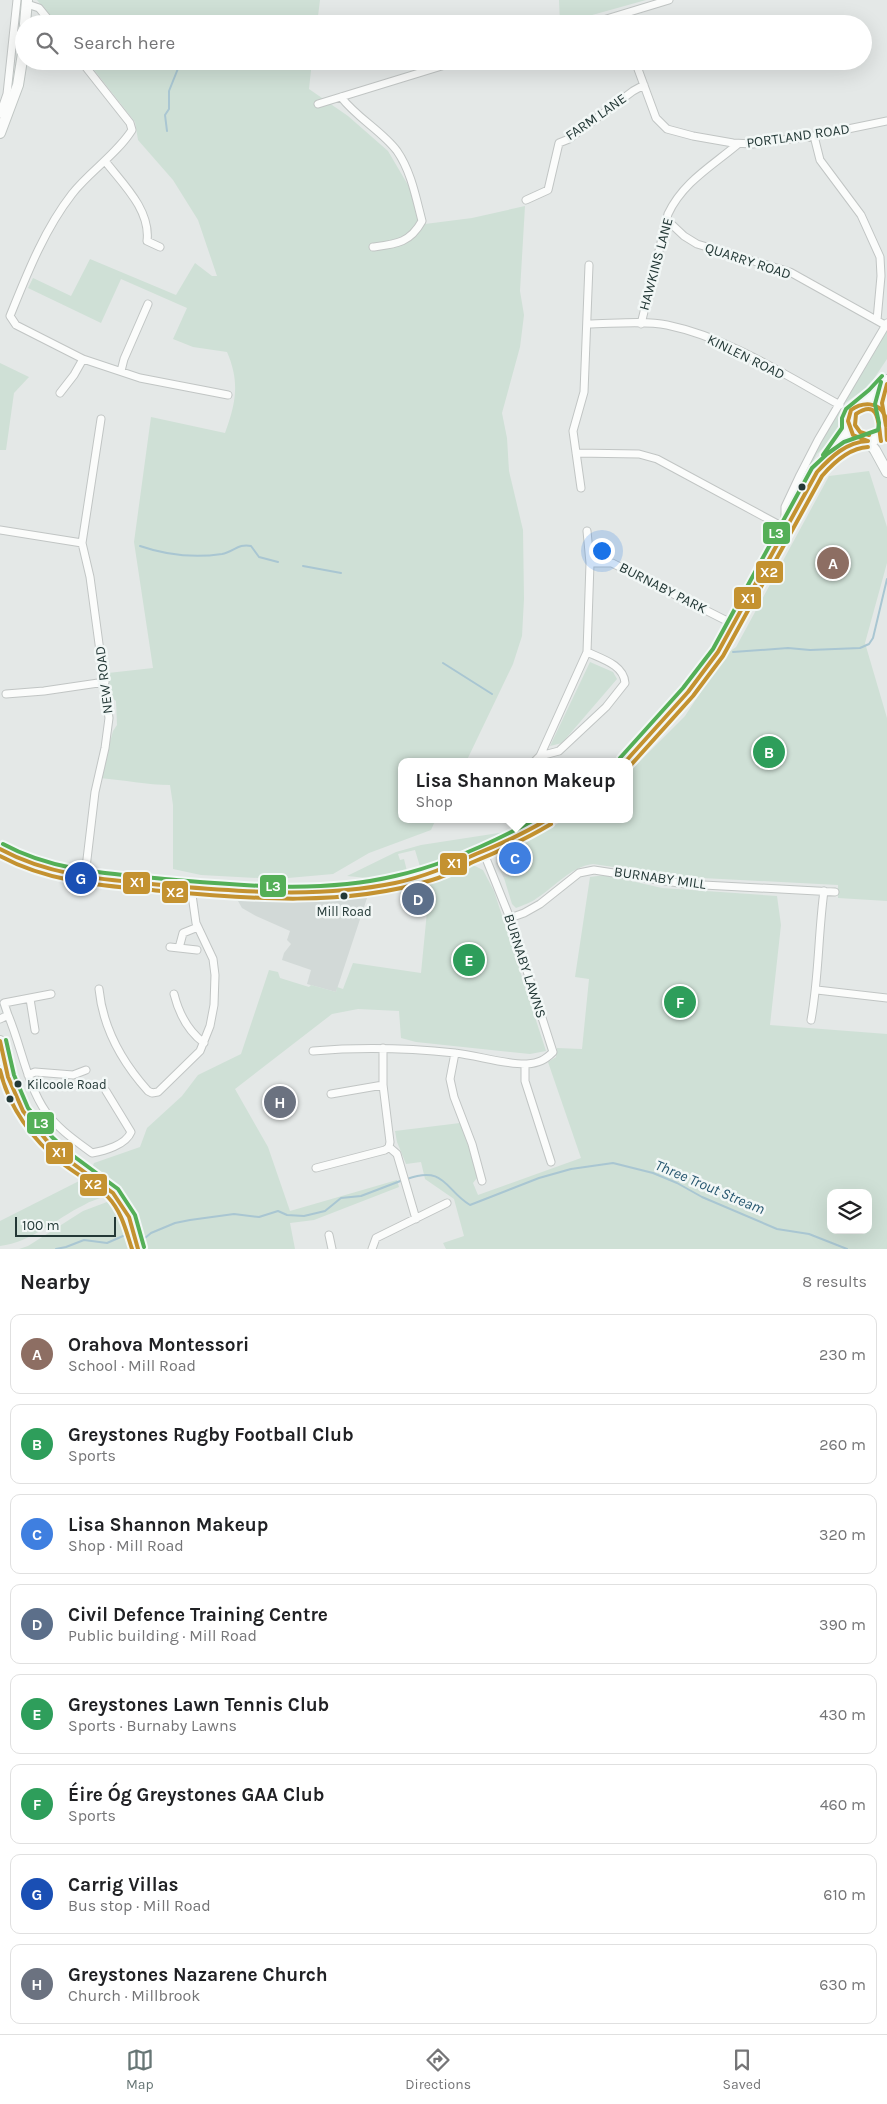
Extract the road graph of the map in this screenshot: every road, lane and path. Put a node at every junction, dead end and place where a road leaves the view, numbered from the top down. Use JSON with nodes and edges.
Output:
{"nodes":[{"id":1,"x":669,"y":0,"type":"edge"},
{"id":2,"x":24,"y":1,"type":"edge"},
{"id":3,"x":21,"y":15,"type":"edge"},
{"id":4,"x":25,"y":15,"type":"edge"},
{"id":5,"x":45,"y":15,"type":"edge"},
{"id":6,"x":622,"y":15,"type":"edge"},
{"id":7,"x":15,"y":50,"type":"edge"},
{"id":8,"x":20,"y":70,"type":"edge"},
{"id":9,"x":88,"y":70,"type":"edge"},
{"id":10,"x":429,"y":70,"type":"edge"},
{"id":11,"x":638,"y":70,"type":"edge"},
{"id":12,"x":644,"y":85,"type":"junction"},
{"id":13,"x":341,"y":97,"type":"junction"},
{"id":14,"x":318,"y":104,"type":"dead end"},
{"id":15,"x":0,"y":114,"type":"edge"},
{"id":16,"x":887,"y":121,"type":"edge"},
{"id":17,"x":0,"y":134,"type":"edge"},
{"id":18,"x":814,"y":136,"type":"junction"},
{"id":19,"x":738,"y":144,"type":"junction"},
{"id":20,"x":105,"y":160,"type":"junction"},
{"id":21,"x":526,"y":200,"type":"dead end"},
{"id":22,"x":667,"y":220,"type":"junction"},
{"id":23,"x":160,"y":247,"type":"dead end"},
{"id":24,"x":373,"y":247,"type":"dead end"},
{"id":25,"x":589,"y":265,"type":"dead end"},
{"id":26,"x":148,"y":304,"type":"dead end"},
{"id":27,"x":877,"y":320,"type":"junction"},
{"id":28,"x":587,"y":324,"type":"junction"},
{"id":29,"x":641,"y":324,"type":"junction"},
{"id":30,"x":886,"y":324,"type":"edge"},
{"id":31,"x":83,"y":358,"type":"junction"},
{"id":32,"x":121,"y":372,"type":"junction"},
{"id":33,"x":887,"y":382,"type":"edge"},
{"id":34,"x":60,"y":393,"type":"dead end"},
{"id":35,"x":228,"y":395,"type":"dead end"},
{"id":36,"x":864,"y":403,"type":"junction"},
{"id":37,"x":840,"y":405,"type":"junction"},
{"id":38,"x":882,"y":410,"type":"junction"},
{"id":39,"x":101,"y":419,"type":"dead end"},
{"id":40,"x":849,"y":430,"type":"junction"},
{"id":41,"x":886,"y":435,"type":"edge"},
{"id":42,"x":865,"y":441,"type":"junction"},
{"id":43,"x":576,"y":453,"type":"junction"},
{"id":44,"x":828,"y":459,"type":"junction"},
{"id":45,"x":887,"y":472,"type":"edge"},
{"id":46,"x":581,"y":488,"type":"dead end"},
{"id":47,"x":785,"y":528,"type":"junction"},
{"id":48,"x":0,"y":530,"type":"edge"},
{"id":49,"x":587,"y":531,"type":"dead end"},
{"id":50,"x":82,"y":543,"type":"junction"},
{"id":51,"x":590,"y":562,"type":"junction"},
{"id":52,"x":733,"y":624,"type":"junction"},
{"id":53,"x":587,"y":652,"type":"junction"},
{"id":54,"x":105,"y":682,"type":"junction"},
{"id":55,"x":6,"y":694,"type":"dead end"},
{"id":56,"x":540,"y":756,"type":"joint"},
{"id":57,"x":629,"y":758,"type":"edge"},
{"id":58,"x":535,"y":823,"type":"edge"},
{"id":59,"x":0,"y":849,"type":"edge"},
{"id":60,"x":483,"y":851,"type":"junction"},
{"id":61,"x":85,"y":876,"type":"junction"},
{"id":62,"x":192,"y":888,"type":"junction"},
{"id":63,"x":824,"y":891,"type":"junction"},
{"id":64,"x":835,"y":892,"type":"dead end"},
{"id":65,"x":510,"y":918,"type":"junction"},
{"id":66,"x":198,"y":927,"type":"junction"},
{"id":67,"x":170,"y":947,"type":"dead end"},
{"id":68,"x":180,"y":948,"type":"junction"},
{"id":69,"x":197,"y":950,"type":"dead end"},
{"id":70,"x":99,"y":989,"type":"dead end"},
{"id":71,"x":817,"y":990,"type":"junction"},
{"id":72,"x":51,"y":994,"type":"dead end"},
{"id":73,"x":174,"y":994,"type":"dead end"},
{"id":74,"x":30,"y":998,"type":"junction"},
{"id":75,"x":887,"y":998,"type":"edge"},
{"id":76,"x":8,"y":1014,"type":"junction"},
{"id":77,"x":0,"y":1019,"type":"edge"},
{"id":78,"x":811,"y":1020,"type":"dead end"},
{"id":79,"x":35,"y":1030,"type":"dead end"},
{"id":80,"x":0,"y":1042,"type":"edge"},
{"id":81,"x":204,"y":1043,"type":"junction"},
{"id":82,"x":383,"y":1048,"type":"junction"},
{"id":83,"x":313,"y":1051,"type":"dead end"},
{"id":84,"x":455,"y":1053,"type":"junction"},
{"id":85,"x":525,"y":1064,"type":"junction"},
{"id":86,"x":86,"y":1070,"type":"dead end"},
{"id":87,"x":28,"y":1075,"type":"junction"},
{"id":88,"x":383,"y":1085,"type":"junction"},
{"id":89,"x":106,"y":1091,"type":"dead end"},
{"id":90,"x":331,"y":1094,"type":"dead end"},
{"id":91,"x":389,"y":1147,"type":"junction"},
{"id":92,"x":550,"y":1162,"type":"dead end"},
{"id":93,"x":316,"y":1168,"type":"dead end"},
{"id":94,"x":482,"y":1181,"type":"dead end"},
{"id":95,"x":447,"y":1202,"type":"dead end"},
{"id":96,"x":416,"y":1218,"type":"junction"},
{"id":97,"x":329,"y":1235,"type":"dead end"},
{"id":98,"x":138,"y":1249,"type":"edge"},
{"id":99,"x":332,"y":1249,"type":"edge"},
{"id":100,"x":372,"y":1249,"type":"edge"}],
"edges":[{"from":1,"to":6,"type":"street"},
{"from":2,"to":3,"type":"street"},
{"from":2,"to":4,"type":"main road"},
{"from":2,"to":5,"type":"street"},
{"from":7,"to":15,"type":"street"},
{"from":8,"to":17,"type":"main road"},
{"from":9,"to":20,"type":"street"},
{"from":10,"to":13,"type":"street"},
{"from":11,"to":12,"type":"street","name":"PORTLAND ROAD"},
{"from":12,"to":19,"type":"street","name":"PORTLAND ROAD"},
{"from":12,"to":21,"type":"street","name":"FARM LANE"},
{"from":13,"to":14,"type":"street"},
{"from":13,"to":24,"type":"street"},
{"from":16,"to":18,"type":"street","name":"PORTLAND ROAD"},
{"from":18,"to":19,"type":"street","name":"PORTLAND ROAD"},
{"from":18,"to":27,"type":"street"},
{"from":19,"to":22,"type":"street","name":"HAWKINS LANE"},
{"from":20,"to":23,"type":"street"},
{"from":20,"to":31,"type":"street"},
{"from":22,"to":27,"type":"street","name":"QUARRY ROAD"},
{"from":22,"to":29,"type":"street","name":"HAWKINS LANE"},
{"from":25,"to":28,"type":"street"},
{"from":26,"to":32,"type":"street"},
{"from":27,"to":30,"type":"street","name":"QUARRY ROAD"},
{"from":28,"to":29,"type":"street","name":"KINLEN ROAD"},
{"from":28,"to":43,"type":"street"},
{"from":29,"to":37,"type":"street","name":"KINLEN ROAD"},
{"from":30,"to":37,"type":"street"},
{"from":31,"to":32,"type":"street"},
{"from":31,"to":34,"type":"street"},
{"from":32,"to":35,"type":"street"},
{"from":33,"to":36,"type":"main road"},
{"from":33,"to":38,"type":"main road"},
{"from":36,"to":38,"type":"main road"},
{"from":36,"to":40,"type":"main road"},
{"from":37,"to":47,"type":"street"},
{"from":38,"to":41,"type":"main road"},
{"from":39,"to":50,"type":"street"},
{"from":40,"to":42,"type":"main road"},
{"from":40,"to":44,"type":"main road"},
{"from":41,"to":42,"type":"main road"},
{"from":42,"to":44,"type":"main road"},
{"from":42,"to":45,"type":"main road"},
{"from":43,"to":46,"type":"street"},
{"from":43,"to":47,"type":"street"},
{"from":44,"to":47,"type":"main road"},
{"from":47,"to":52,"type":"main road"},
{"from":48,"to":50,"type":"street"},
{"from":49,"to":51,"type":"street"},
{"from":50,"to":54,"type":"street","name":"NEW ROAD"},
{"from":51,"to":52,"type":"street","name":"BURNABY PARK"},
{"from":51,"to":53,"type":"street"},
{"from":52,"to":57,"type":"main road"},
{"from":53,"to":56,"type":"street"},
{"from":53,"to":56,"type":"street"},
{"from":54,"to":55,"type":"street"},
{"from":54,"to":61,"type":"street","name":"NEW ROAD"},
{"from":58,"to":60,"type":"main road"},
{"from":59,"to":61,"type":"main road"},
{"from":60,"to":62,"type":"main road"},
{"from":60,"to":65,"type":"street","name":"BURNABY LAWNS"},
{"from":61,"to":62,"type":"main road"},
{"from":62,"to":66,"type":"street"},
{"from":63,"to":64,"type":"street","name":"BURNABY MILL"},
{"from":63,"to":65,"type":"street","name":"BURNABY MILL"},
{"from":63,"to":71,"type":"street"},
{"from":65,"to":85,"type":"street","name":"BURNABY LAWNS"},
{"from":66,"to":68,"type":"street"},
{"from":66,"to":81,"type":"street"},
{"from":67,"to":68,"type":"street"},
{"from":68,"to":69,"type":"street"},
{"from":70,"to":81,"type":"street"},
{"from":71,"to":75,"type":"street"},
{"from":71,"to":78,"type":"street"},
{"from":72,"to":74,"type":"street"},
{"from":73,"to":81,"type":"street"},
{"from":74,"to":76,"type":"street"},
{"from":74,"to":79,"type":"street"},
{"from":76,"to":77,"type":"street"},
{"from":76,"to":87,"type":"street"},
{"from":80,"to":98,"type":"main road"},
{"from":82,"to":83,"type":"street","name":"BURNABY LAWNS"},
{"from":82,"to":84,"type":"street","name":"BURNABY LAWNS"},
{"from":82,"to":88,"type":"street"},
{"from":84,"to":85,"type":"street","name":"BURNABY LAWNS"},
{"from":84,"to":94,"type":"street"},
{"from":85,"to":92,"type":"street"},
{"from":86,"to":87,"type":"street"},
{"from":87,"to":89,"type":"street"},
{"from":88,"to":90,"type":"street"},
{"from":88,"to":91,"type":"street"},
{"from":91,"to":93,"type":"street"},
{"from":91,"to":96,"type":"street"},
{"from":95,"to":96,"type":"street"},
{"from":96,"to":100,"type":"street"},
{"from":97,"to":99,"type":"street"}]}
